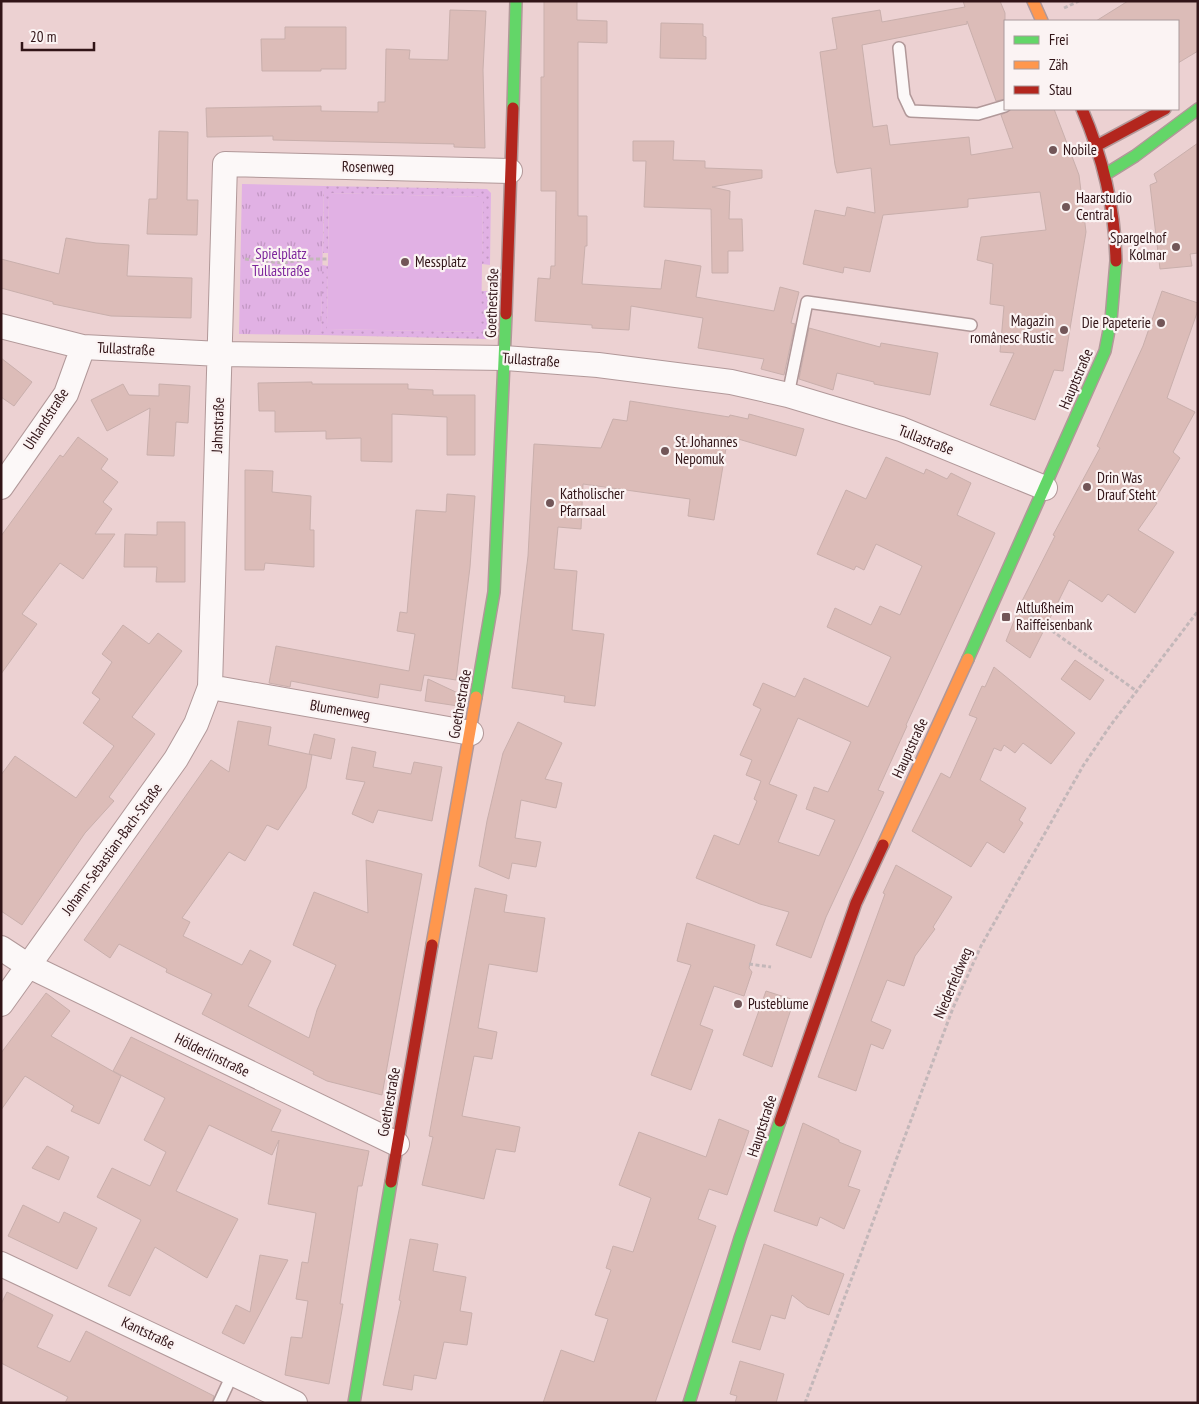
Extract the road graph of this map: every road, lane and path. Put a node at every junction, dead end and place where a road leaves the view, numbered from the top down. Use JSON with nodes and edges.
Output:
{"nodes":[{"id":1,"x":516,"y":1,"type":"edge"},
{"id":2,"x":1033,"y":1,"type":"edge"},
{"id":3,"x":1042,"y":20,"type":"edge"},
{"id":4,"x":899,"y":48,"type":"dead end"},
{"id":5,"x":1004,"y":106,"type":"edge"},
{"id":6,"x":1198,"y":109,"type":"edge"},
{"id":7,"x":1082,"y":110,"type":"edge"},
{"id":8,"x":1163,"y":110,"type":"edge"},
{"id":9,"x":1098,"y":145,"type":"junction"},
{"id":10,"x":225,"y":164,"type":"joint"},
{"id":11,"x":510,"y":171,"type":"junction"},
{"id":12,"x":1106,"y":174,"type":"junction"},
{"id":13,"x":240,"y":260,"type":"dead end"},
{"id":14,"x":328,"y":260,"type":"dead end"},
{"id":15,"x":970,"y":325,"type":"dead end"},
{"id":16,"x":1,"y":326,"type":"edge"},
{"id":17,"x":83,"y":347,"type":"junction"},
{"id":18,"x":220,"y":354,"type":"junction"},
{"id":19,"x":505,"y":358,"type":"junction"},
{"id":20,"x":788,"y":395,"type":"junction"},
{"id":21,"x":1,"y":487,"type":"edge"},
{"id":22,"x":1045,"y":488,"type":"junction"},
{"id":23,"x":998,"y":592,"type":"junction"},
{"id":24,"x":1198,"y":611,"type":"edge"},
{"id":25,"x":210,"y":687,"type":"junction"},
{"id":26,"x":1138,"y":692,"type":"junction"},
{"id":27,"x":471,"y":733,"type":"junction"},
{"id":28,"x":1,"y":948,"type":"edge"},
{"id":29,"x":749,"y":964,"type":"dead end"},
{"id":30,"x":27,"y":965,"type":"junction"},
{"id":31,"x":771,"y":967,"type":"dead end"},
{"id":32,"x":1,"y":1004,"type":"edge"},
{"id":33,"x":397,"y":1144,"type":"junction"},
{"id":34,"x":1,"y":1264,"type":"edge"},
{"id":35,"x":233,"y":1373,"type":"junction"},
{"id":36,"x":218,"y":1403,"type":"edge"},
{"id":37,"x":295,"y":1403,"type":"edge"},
{"id":38,"x":354,"y":1403,"type":"edge"},
{"id":39,"x":689,"y":1403,"type":"edge"},
{"id":40,"x":805,"y":1403,"type":"edge"}],
"edges":[{"from":1,"to":11,"type":"street","name":"Goethestraße"},
{"from":2,"to":3,"type":"street"},
{"from":4,"to":5,"type":"lane"},
{"from":6,"to":12,"type":"street"},
{"from":7,"to":9,"type":"street","name":"Hauptstraße"},
{"from":8,"to":9,"type":"street"},
{"from":9,"to":12,"type":"street","name":"Hauptstraße"},
{"from":10,"to":11,"type":"street","name":"Rosenweg"},
{"from":10,"to":18,"type":"street","name":"Jahnstraße"},
{"from":11,"to":19,"type":"street","name":"Goethestraße"},
{"from":12,"to":22,"type":"street","name":"Hauptstraße"},
{"from":13,"to":14,"type":"path"},
{"from":15,"to":20,"type":"lane"},
{"from":16,"to":17,"type":"street","name":"Tullastraße"},
{"from":17,"to":18,"type":"street","name":"Tullastraße"},
{"from":17,"to":21,"type":"street","name":"Uhlandstraße"},
{"from":18,"to":19,"type":"street","name":"Tullastraße"},
{"from":18,"to":25,"type":"street","name":"Jahnstraße"},
{"from":19,"to":20,"type":"street","name":"Tullastraße"},
{"from":19,"to":27,"type":"street","name":"Goethestraße"},
{"from":20,"to":22,"type":"street","name":"Tullastraße"},
{"from":22,"to":23,"type":"street","name":"Hauptstraße"},
{"from":23,"to":26,"type":"path"},
{"from":23,"to":39,"type":"street","name":"Hauptstraße"},
{"from":24,"to":26,"type":"path","name":"Niederfeldweg"},
{"from":25,"to":27,"type":"street","name":"Blumenweg"},
{"from":25,"to":30,"type":"street","name":"Johann-Sebastian-Bach-Straße"},
{"from":26,"to":40,"type":"path","name":"Niederfeldweg"},
{"from":27,"to":33,"type":"street","name":"Goethestraße"},
{"from":28,"to":30,"type":"street","name":"Hölderlinstraße"},
{"from":29,"to":31,"type":"path"},
{"from":30,"to":32,"type":"street","name":"Johann-Sebastian-Bach-Straße"},
{"from":30,"to":33,"type":"street","name":"Hölderlinstraße"},
{"from":33,"to":38,"type":"street","name":"Goethestraße"},
{"from":34,"to":35,"type":"street","name":"Kantstraße"},
{"from":35,"to":36,"type":"lane"},
{"from":35,"to":37,"type":"street","name":"Kantstraße"}]}
